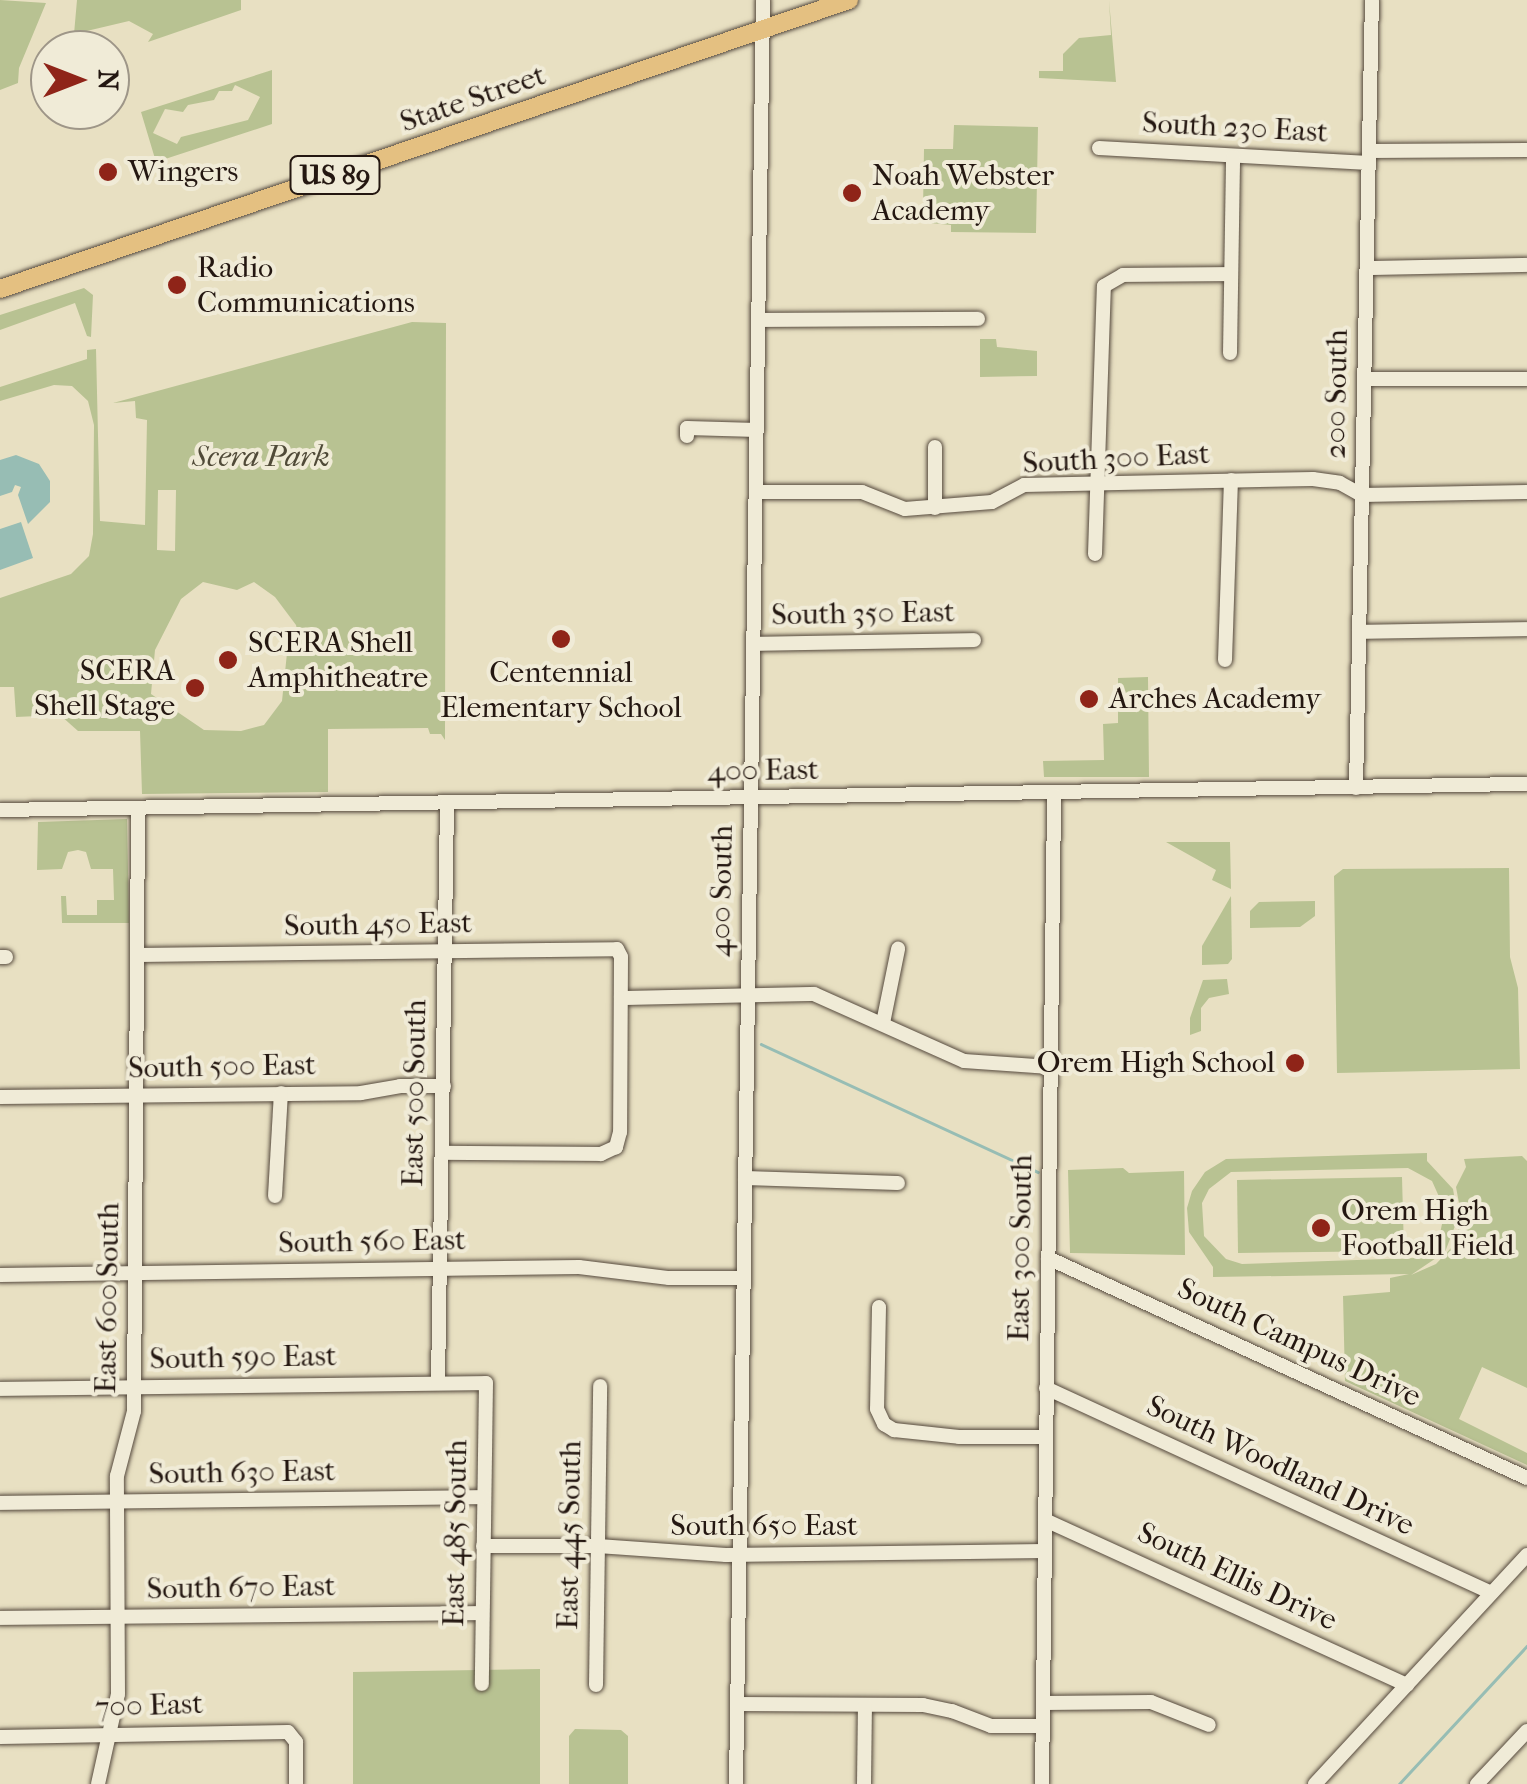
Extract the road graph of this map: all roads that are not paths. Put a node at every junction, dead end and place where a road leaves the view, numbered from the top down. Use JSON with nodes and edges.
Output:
{"nodes":[{"id":1,"x":763,"y":0,"type":"edge"},
{"id":2,"x":849,"y":0,"type":"edge"},
{"id":3,"x":1372,"y":0,"type":"edge"},
{"id":4,"x":762,"y":29,"type":"junction"},
{"id":5,"x":1099,"y":148,"type":"dead end"},
{"id":6,"x":1527,"y":150,"type":"edge"},
{"id":7,"x":1233,"y":157,"type":"junction"},
{"id":8,"x":1369,"y":157,"type":"junction"},
{"id":9,"x":1527,"y":265,"type":"edge"},
{"id":10,"x":1367,"y":268,"type":"junction"},
{"id":11,"x":1232,"y":274,"type":"junction"},
{"id":12,"x":0,"y":290,"type":"edge"},
{"id":13,"x":978,"y":319,"type":"dead end"},
{"id":14,"x":758,"y":320,"type":"junction"},
{"id":15,"x":1230,"y":353,"type":"dead end"},
{"id":16,"x":1365,"y":379,"type":"junction"},
{"id":17,"x":1527,"y":379,"type":"edge"},
{"id":18,"x":757,"y":430,"type":"junction"},
{"id":19,"x":687,"y":436,"type":"dead end"},
{"id":20,"x":934,"y":448,"type":"dead end"},
{"id":21,"x":1231,"y":480,"type":"junction"},
{"id":22,"x":1097,"y":484,"type":"junction"},
{"id":23,"x":756,"y":492,"type":"junction"},
{"id":24,"x":1527,"y":492,"type":"edge"},
{"id":25,"x":1362,"y":495,"type":"junction"},
{"id":26,"x":935,"y":508,"type":"junction"},
{"id":27,"x":1095,"y":554,"type":"dead end"},
{"id":28,"x":1527,"y":629,"type":"edge"},
{"id":29,"x":1360,"y":632,"type":"junction"},
{"id":30,"x":974,"y":640,"type":"dead end"},
{"id":31,"x":754,"y":644,"type":"junction"},
{"id":32,"x":1225,"y":660,"type":"dead end"},
{"id":33,"x":1527,"y":784,"type":"edge"},
{"id":34,"x":1356,"y":788,"type":"junction"},
{"id":35,"x":1054,"y":795,"type":"junction"},
{"id":36,"x":751,"y":799,"type":"junction"},
{"id":37,"x":447,"y":804,"type":"junction"},
{"id":38,"x":138,"y":808,"type":"junction"},
{"id":39,"x":0,"y":810,"type":"edge"},
{"id":40,"x":898,"y":949,"type":"dead end"},
{"id":41,"x":444,"y":952,"type":"junction"},
{"id":42,"x":138,"y":955,"type":"junction"},
{"id":43,"x":621,"y":998,"type":"junction"},
{"id":44,"x":748,"y":998,"type":"junction"},
{"id":45,"x":883,"y":1023,"type":"junction"},
{"id":46,"x":1050,"y":1068,"type":"junction"},
{"id":47,"x":444,"y":1086,"type":"junction"},
{"id":48,"x":281,"y":1094,"type":"junction"},
{"id":49,"x":137,"y":1095,"type":"junction"},
{"id":50,"x":0,"y":1097,"type":"edge"},
{"id":51,"x":443,"y":1154,"type":"junction"},
{"id":52,"x":745,"y":1178,"type":"junction"},
{"id":53,"x":898,"y":1183,"type":"dead end"},
{"id":54,"x":275,"y":1196,"type":"dead end"},
{"id":55,"x":1048,"y":1258,"type":"junction"},
{"id":56,"x":441,"y":1268,"type":"junction"},
{"id":57,"x":136,"y":1272,"type":"junction"},
{"id":58,"x":0,"y":1275,"type":"edge"},
{"id":59,"x":743,"y":1278,"type":"junction"},
{"id":60,"x":879,"y":1307,"type":"dead end"},
{"id":61,"x":438,"y":1383,"type":"junction"},
{"id":62,"x":486,"y":1383,"type":"joint"},
{"id":63,"x":600,"y":1386,"type":"dead end"},
{"id":64,"x":135,"y":1388,"type":"junction"},
{"id":65,"x":1046,"y":1388,"type":"junction"},
{"id":66,"x":0,"y":1389,"type":"edge"},
{"id":67,"x":1046,"y":1437,"type":"junction"},
{"id":68,"x":1527,"y":1478,"type":"edge"},
{"id":69,"x":484,"y":1498,"type":"junction"},
{"id":70,"x":116,"y":1502,"type":"junction"},
{"id":71,"x":0,"y":1503,"type":"edge"},
{"id":72,"x":1045,"y":1520,"type":"junction"},
{"id":73,"x":483,"y":1546,"type":"junction"},
{"id":74,"x":598,"y":1546,"type":"junction"},
{"id":75,"x":1045,"y":1551,"type":"junction"},
{"id":76,"x":740,"y":1555,"type":"junction"},
{"id":77,"x":1527,"y":1555,"type":"edge"},
{"id":78,"x":1491,"y":1593,"type":"junction"},
{"id":79,"x":482,"y":1613,"type":"junction"},
{"id":80,"x":117,"y":1616,"type":"junction"},
{"id":81,"x":0,"y":1618,"type":"edge"},
{"id":82,"x":482,"y":1684,"type":"dead end"},
{"id":83,"x":596,"y":1685,"type":"dead end"},
{"id":84,"x":1407,"y":1685,"type":"junction"},
{"id":85,"x":1043,"y":1703,"type":"junction"},
{"id":86,"x":737,"y":1704,"type":"junction"},
{"id":87,"x":865,"y":1704,"type":"junction"},
{"id":88,"x":1210,"y":1725,"type":"dead end"},
{"id":89,"x":1043,"y":1726,"type":"junction"},
{"id":90,"x":1527,"y":1731,"type":"edge"},
{"id":91,"x":112,"y":1735,"type":"junction"},
{"id":92,"x":0,"y":1737,"type":"edge"},
{"id":93,"x":98,"y":1784,"type":"edge"},
{"id":94,"x":296,"y":1784,"type":"edge"},
{"id":95,"x":736,"y":1784,"type":"edge"},
{"id":96,"x":864,"y":1784,"type":"edge"},
{"id":97,"x":1042,"y":1784,"type":"edge"},
{"id":98,"x":1315,"y":1784,"type":"edge"},
{"id":99,"x":1477,"y":1784,"type":"edge"}],
"edges":[{"from":1,"to":4,"type":"street","name":"400 South"},
{"from":2,"to":4,"type":"main road","name":"State Street","number":"US 89"},
{"from":3,"to":8,"type":"street","name":"200 South"},
{"from":4,"to":12,"type":"main road","name":"State Street","number":"US 89"},
{"from":4,"to":14,"type":"street","name":"400 South"},
{"from":5,"to":7,"type":"street","name":"South 230 East"},
{"from":6,"to":8,"type":"street","name":"South 230 East"},
{"from":7,"to":8,"type":"street","name":"South 230 East"},
{"from":7,"to":11,"type":"street"},
{"from":8,"to":10,"type":"street","name":"200 South"},
{"from":9,"to":10,"type":"street"},
{"from":10,"to":16,"type":"street","name":"200 South"},
{"from":11,"to":15,"type":"street"},
{"from":11,"to":22,"type":"street"},
{"from":13,"to":14,"type":"street"},
{"from":14,"to":18,"type":"street","name":"400 South"},
{"from":16,"to":17,"type":"street"},
{"from":16,"to":25,"type":"street","name":"200 South"},
{"from":18,"to":19,"type":"street"},
{"from":18,"to":23,"type":"street","name":"400 South"},
{"from":20,"to":26,"type":"street"},
{"from":21,"to":22,"type":"street","name":"South 300 East"},
{"from":21,"to":25,"type":"street","name":"South 300 East"},
{"from":21,"to":32,"type":"street"},
{"from":22,"to":26,"type":"street","name":"South 300 East"},
{"from":22,"to":27,"type":"street"},
{"from":23,"to":26,"type":"street","name":"South 300 East"},
{"from":23,"to":31,"type":"street","name":"400 South"},
{"from":24,"to":25,"type":"street","name":"South 300 East"},
{"from":25,"to":29,"type":"street","name":"200 South"},
{"from":28,"to":29,"type":"street"},
{"from":29,"to":34,"type":"street","name":"200 South"},
{"from":30,"to":31,"type":"street","name":"South 350 East"},
{"from":31,"to":36,"type":"street","name":"400 South"},
{"from":33,"to":34,"type":"street","name":"400 East"},
{"from":34,"to":35,"type":"street","name":"400 East"},
{"from":35,"to":36,"type":"street","name":"400 East"},
{"from":35,"to":46,"type":"street","name":"East 300 South"},
{"from":36,"to":37,"type":"street","name":"400 East"},
{"from":36,"to":44,"type":"street","name":"400 South"},
{"from":37,"to":38,"type":"street","name":"400 East"},
{"from":37,"to":41,"type":"street","name":"East 500 South"},
{"from":38,"to":39,"type":"street","name":"400 East"},
{"from":38,"to":42,"type":"street","name":"East 600 South"},
{"from":40,"to":45,"type":"street"},
{"from":41,"to":42,"type":"street","name":"South 450 East"},
{"from":41,"to":43,"type":"street","name":"South 450 East"},
{"from":41,"to":47,"type":"street","name":"East 500 South"},
{"from":42,"to":49,"type":"street","name":"East 600 South"},
{"from":43,"to":44,"type":"street"},
{"from":43,"to":51,"type":"street"},
{"from":44,"to":45,"type":"street"},
{"from":44,"to":52,"type":"street","name":"400 South"},
{"from":45,"to":46,"type":"street"},
{"from":46,"to":55,"type":"street","name":"East 300 South"},
{"from":47,"to":48,"type":"street","name":"South 500 East"},
{"from":47,"to":51,"type":"street","name":"East 500 South"},
{"from":48,"to":49,"type":"street","name":"South 500 East"},
{"from":48,"to":54,"type":"street"},
{"from":49,"to":50,"type":"street","name":"South 500 East"},
{"from":49,"to":57,"type":"street","name":"East 600 South"},
{"from":51,"to":56,"type":"street","name":"East 500 South"},
{"from":52,"to":53,"type":"street"},
{"from":52,"to":59,"type":"street","name":"400 South"},
{"from":55,"to":65,"type":"street","name":"East 300 South"},
{"from":55,"to":68,"type":"street","name":"South Campus Drive"},
{"from":56,"to":57,"type":"street","name":"South 560 East"},
{"from":56,"to":59,"type":"street","name":"South 560 East"},
{"from":56,"to":61,"type":"street","name":"East 500 South"},
{"from":57,"to":58,"type":"street","name":"South 560 East"},
{"from":57,"to":64,"type":"street","name":"East 600 South"},
{"from":59,"to":76,"type":"street","name":"400 South"},
{"from":60,"to":67,"type":"street"},
{"from":61,"to":62,"type":"street","name":"South 590 East"},
{"from":61,"to":64,"type":"street","name":"South 590 East"},
{"from":62,"to":69,"type":"street","name":"East 485 South"},
{"from":63,"to":74,"type":"street","name":"East 445 South"},
{"from":64,"to":66,"type":"street","name":"South 590 East"},
{"from":64,"to":70,"type":"street","name":"East 600 South"},
{"from":65,"to":67,"type":"street","name":"East 300 South"},
{"from":65,"to":78,"type":"street","name":"South Woodland Drive"},
{"from":67,"to":72,"type":"street","name":"East 300 South"},
{"from":69,"to":70,"type":"street","name":"South 630 East"},
{"from":69,"to":73,"type":"street","name":"East 485 South"},
{"from":70,"to":71,"type":"street","name":"South 630 East"},
{"from":70,"to":80,"type":"street","name":"East 600 South"},
{"from":72,"to":75,"type":"street","name":"East 300 South"},
{"from":72,"to":84,"type":"street","name":"South Ellis Drive"},
{"from":73,"to":74,"type":"street","name":"South 650 East"},
{"from":73,"to":79,"type":"street","name":"East 485 South"},
{"from":74,"to":76,"type":"street","name":"South 650 East"},
{"from":74,"to":83,"type":"street","name":"East 445 South"},
{"from":75,"to":76,"type":"street","name":"South 650 East"},
{"from":75,"to":85,"type":"street","name":"East 300 South"},
{"from":76,"to":86,"type":"street","name":"400 South"},
{"from":77,"to":78,"type":"street"},
{"from":78,"to":84,"type":"street"},
{"from":79,"to":80,"type":"street","name":"South 670 East"},
{"from":79,"to":82,"type":"street","name":"East 485 South"},
{"from":80,"to":81,"type":"street","name":"South 670 East"},
{"from":80,"to":91,"type":"street","name":"East 600 South"},
{"from":84,"to":98,"type":"street"},
{"from":85,"to":88,"type":"street"},
{"from":85,"to":89,"type":"street","name":"East 300 South"},
{"from":86,"to":87,"type":"street"},
{"from":86,"to":95,"type":"street","name":"400 South"},
{"from":87,"to":89,"type":"street"},
{"from":87,"to":96,"type":"street"},
{"from":89,"to":97,"type":"street"},
{"from":90,"to":99,"type":"street"},
{"from":91,"to":92,"type":"street","name":"700 East"},
{"from":91,"to":93,"type":"street","name":"East 600 South"},
{"from":91,"to":94,"type":"street","name":"700 East"}]}
